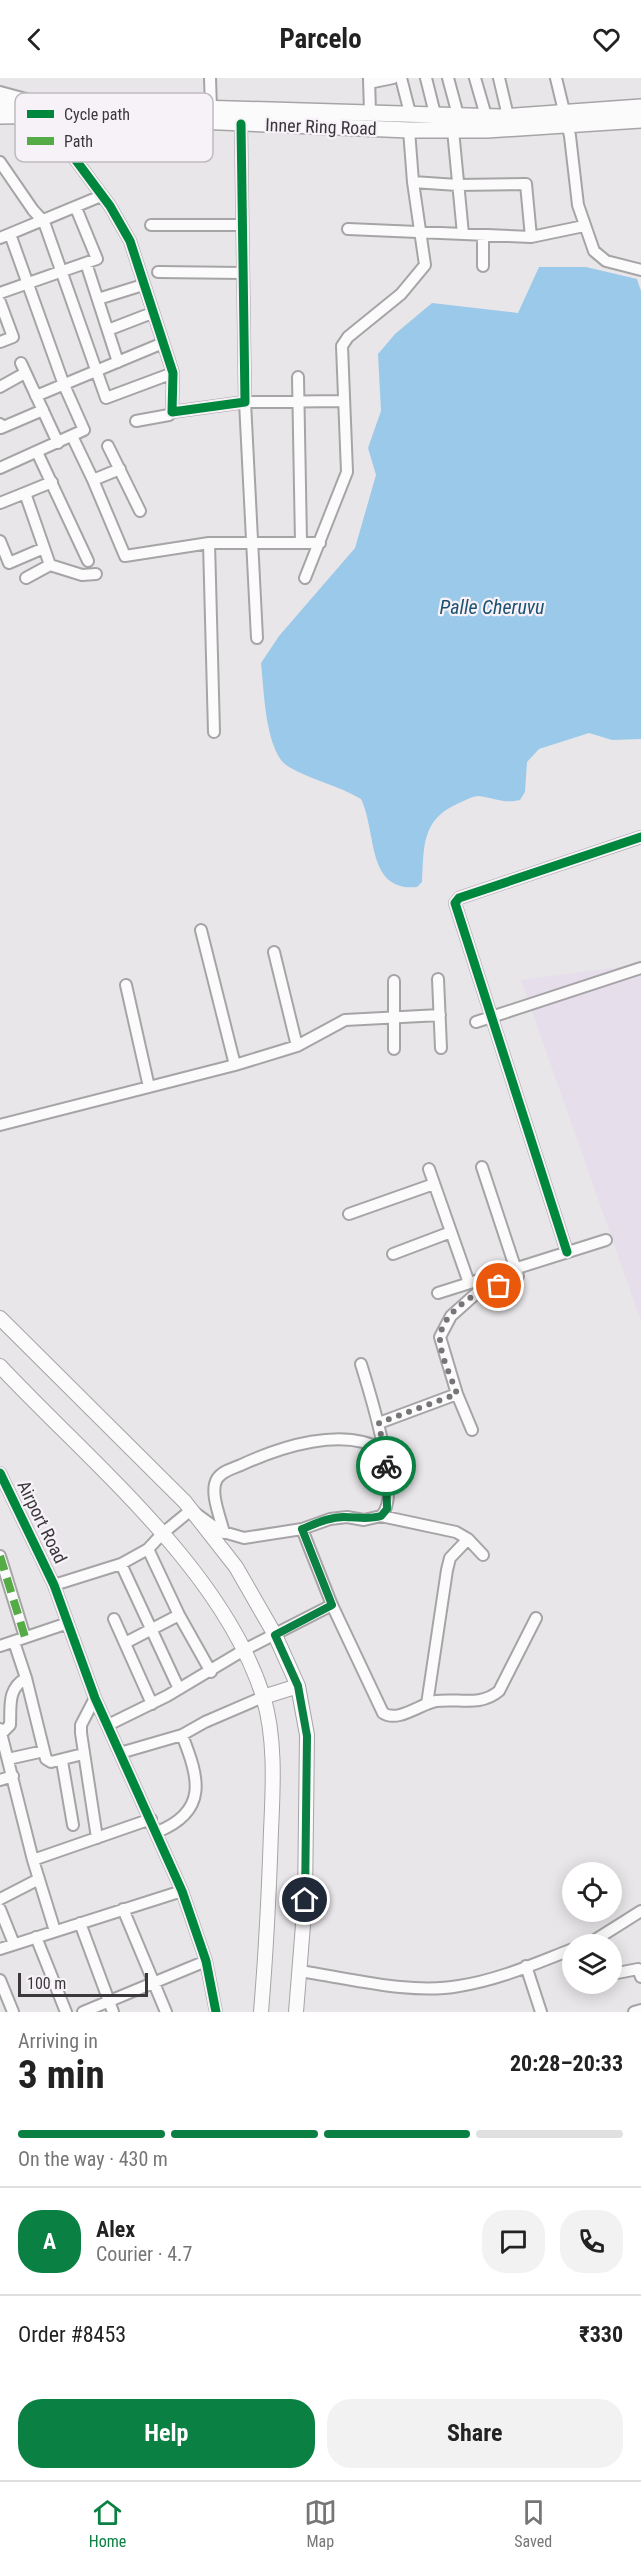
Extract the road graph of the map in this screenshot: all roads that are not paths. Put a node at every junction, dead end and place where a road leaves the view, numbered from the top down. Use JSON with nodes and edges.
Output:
{"nodes":[{"id":1,"x":210,"y":78,"type":"edge"},
{"id":2,"x":393,"y":78,"type":"edge"},
{"id":3,"x":401,"y":78,"type":"edge"},
{"id":4,"x":426,"y":78,"type":"edge"},
{"id":5,"x":448,"y":78,"type":"edge"},
{"id":6,"x":475,"y":78,"type":"edge"},
{"id":7,"x":499,"y":78,"type":"edge"},
{"id":8,"x":556,"y":78,"type":"edge"},
{"id":9,"x":369,"y":80,"type":"edge"},
{"id":10,"x":0,"y":92,"type":"edge"},
{"id":11,"x":210,"y":93,"type":"edge"},
{"id":12,"x":15,"y":97,"type":"edge"},
{"id":13,"x":0,"y":102,"type":"edge"},
{"id":14,"x":15,"y":104,"type":"edge"},
{"id":15,"x":641,"y":107,"type":"edge"},
{"id":16,"x":213,"y":108,"type":"edge"},
{"id":17,"x":370,"y":112,"type":"junction"},
{"id":18,"x":15,"y":114,"type":"edge"},
{"id":19,"x":410,"y":114,"type":"junction"},
{"id":20,"x":435,"y":114,"type":"junction"},
{"id":21,"x":459,"y":115,"type":"junction"},
{"id":22,"x":0,"y":116,"type":"edge"},
{"id":23,"x":486,"y":116,"type":"junction"},
{"id":24,"x":508,"y":116,"type":"junction"},
{"id":25,"x":566,"y":120,"type":"junction"},
{"id":26,"x":641,"y":120,"type":"edge"},
{"id":27,"x":213,"y":122,"type":"edge"},
{"id":28,"x":241,"y":124,"type":"junction"},
{"id":29,"x":410,"y":130,"type":"junction"},
{"id":30,"x":453,"y":130,"type":"junction"},
{"id":31,"x":0,"y":162,"type":"edge"},
{"id":32,"x":77,"y":162,"type":"edge"},
{"id":33,"x":413,"y":182,"type":"junction"},
{"id":34,"x":457,"y":185,"type":"junction"},
{"id":35,"x":101,"y":196,"type":"junction"},
{"id":36,"x":76,"y":208,"type":"junction"},
{"id":37,"x":44,"y":222,"type":"junction"},
{"id":38,"x":151,"y":225,"type":"dead end"},
{"id":39,"x":242,"y":225,"type":"junction"},
{"id":40,"x":584,"y":226,"type":"junction"},
{"id":41,"x":348,"y":229,"type":"dead end"},
{"id":42,"x":420,"y":232,"type":"junction"},
{"id":43,"x":462,"y":234,"type":"junction"},
{"id":44,"x":483,"y":235,"type":"junction"},
{"id":45,"x":5,"y":236,"type":"edge"},
{"id":46,"x":531,"y":237,"type":"junction"},
{"id":47,"x":86,"y":263,"type":"junction"},
{"id":48,"x":483,"y":266,"type":"dead end"},
{"id":49,"x":641,"y":270,"type":"edge"},
{"id":50,"x":60,"y":272,"type":"junction"},
{"id":51,"x":158,"y":272,"type":"dead end"},
{"id":52,"x":243,"y":273,"type":"junction"},
{"id":53,"x":29,"y":283,"type":"junction"},
{"id":54,"x":143,"y":285,"type":"junction"},
{"id":55,"x":0,"y":293,"type":"edge"},
{"id":56,"x":98,"y":299,"type":"junction"},
{"id":57,"x":0,"y":302,"type":"edge"},
{"id":58,"x":152,"y":313,"type":"junction"},
{"id":59,"x":108,"y":330,"type":"junction"},
{"id":60,"x":0,"y":342,"type":"edge"},
{"id":61,"x":163,"y":343,"type":"junction"},
{"id":62,"x":118,"y":362,"type":"junction"},
{"id":63,"x":95,"y":371,"type":"junction"},
{"id":64,"x":172,"y":373,"type":"junction"},
{"id":65,"x":298,"y":377,"type":"dead end"},
{"id":66,"x":64,"y":385,"type":"junction"},
{"id":67,"x":0,"y":387,"type":"edge"},
{"id":68,"x":36,"y":396,"type":"junction"},
{"id":69,"x":299,"y":401,"type":"junction"},
{"id":70,"x":344,"y":401,"type":"junction"},
{"id":71,"x":245,"y":402,"type":"junction"},
{"id":72,"x":43,"y":410,"type":"junction"},
{"id":73,"x":172,"y":412,"type":"junction"},
{"id":74,"x":136,"y":421,"type":"dead end"},
{"id":75,"x":0,"y":424,"type":"edge"},
{"id":76,"x":72,"y":436,"type":"junction"},
{"id":77,"x":58,"y":443,"type":"junction"},
{"id":78,"x":108,"y":446,"type":"dead end"},
{"id":79,"x":37,"y":452,"type":"junction"},
{"id":80,"x":0,"y":468,"type":"edge"},
{"id":81,"x":120,"y":469,"type":"junction"},
{"id":82,"x":93,"y":480,"type":"junction"},
{"id":83,"x":52,"y":482,"type":"junction"},
{"id":84,"x":25,"y":493,"type":"junction"},
{"id":85,"x":0,"y":503,"type":"edge"},
{"id":86,"x":140,"y":511,"type":"dead end"},
{"id":87,"x":0,"y":541,"type":"edge"},
{"id":88,"x":252,"y":542,"type":"junction"},
{"id":89,"x":301,"y":542,"type":"junction"},
{"id":90,"x":209,"y":543,"type":"junction"},
{"id":91,"x":320,"y":543,"type":"junction"},
{"id":92,"x":44,"y":548,"type":"junction"},
{"id":93,"x":88,"y":561,"type":"dead end"},
{"id":94,"x":50,"y":565,"type":"junction"},
{"id":95,"x":96,"y":574,"type":"dead end"},
{"id":96,"x":26,"y":578,"type":"dead end"},
{"id":97,"x":305,"y":578,"type":"dead end"},
{"id":98,"x":257,"y":638,"type":"dead end"},
{"id":99,"x":214,"y":732,"type":"dead end"},
{"id":100,"x":641,"y":837,"type":"edge"},
{"id":101,"x":201,"y":930,"type":"dead end"},
{"id":102,"x":274,"y":952,"type":"dead end"},
{"id":103,"x":641,"y":968,"type":"edge"},
{"id":104,"x":438,"y":979,"type":"dead end"},
{"id":105,"x":394,"y":981,"type":"dead end"},
{"id":106,"x":126,"y":985,"type":"dead end"},
{"id":107,"x":440,"y":1015,"type":"junction"},
{"id":108,"x":395,"y":1016,"type":"junction"},
{"id":109,"x":490,"y":1018,"type":"junction"},
{"id":110,"x":476,"y":1022,"type":"dead end"},
{"id":111,"x":297,"y":1046,"type":"junction"},
{"id":112,"x":441,"y":1048,"type":"dead end"},
{"id":113,"x":394,"y":1049,"type":"dead end"},
{"id":114,"x":235,"y":1065,"type":"junction"},
{"id":115,"x":149,"y":1087,"type":"junction"},
{"id":116,"x":0,"y":1125,"type":"edge"},
{"id":117,"x":482,"y":1167,"type":"dead end"},
{"id":118,"x":429,"y":1169,"type":"dead end"},
{"id":119,"x":434,"y":1184,"type":"junction"},
{"id":120,"x":349,"y":1214,"type":"dead end"},
{"id":121,"x":451,"y":1232,"type":"junction"},
{"id":122,"x":606,"y":1240,"type":"dead end"},
{"id":123,"x":567,"y":1252,"type":"junction"},
{"id":124,"x":393,"y":1254,"type":"dead end"},
{"id":125,"x":516,"y":1268,"type":"junction"},
{"id":126,"x":469,"y":1283,"type":"junction"},
{"id":127,"x":438,"y":1293,"type":"dead end"},
{"id":128,"x":0,"y":1318,"type":"edge"},
{"id":129,"x":361,"y":1364,"type":"dead end"},
{"id":130,"x":0,"y":1366,"type":"edge"},
{"id":131,"x":457,"y":1394,"type":"junction"},
{"id":132,"x":379,"y":1423,"type":"junction"},
{"id":133,"x":472,"y":1430,"type":"dead end"},
{"id":134,"x":383,"y":1450,"type":"junction"},
{"id":135,"x":0,"y":1473,"type":"edge"},
{"id":136,"x":191,"y":1510,"type":"junction"},
{"id":137,"x":381,"y":1516,"type":"junction"},
{"id":138,"x":302,"y":1529,"type":"junction"},
{"id":139,"x":163,"y":1533,"type":"junction"},
{"id":140,"x":224,"y":1533,"type":"junction"},
{"id":141,"x":468,"y":1539,"type":"junction"},
{"id":142,"x":148,"y":1549,"type":"junction"},
{"id":143,"x":483,"y":1555,"type":"dead end"},
{"id":144,"x":0,"y":1556,"type":"edge"},
{"id":145,"x":121,"y":1564,"type":"junction"},
{"id":146,"x":2,"y":1568,"type":"edge"},
{"id":147,"x":54,"y":1585,"type":"junction"},
{"id":148,"x":332,"y":1605,"type":"junction"},
{"id":149,"x":179,"y":1615,"type":"junction"},
{"id":150,"x":536,"y":1618,"type":"dead end"},
{"id":151,"x":114,"y":1619,"type":"dead end"},
{"id":152,"x":68,"y":1623,"type":"junction"},
{"id":153,"x":151,"y":1629,"type":"junction"},
{"id":154,"x":275,"y":1635,"type":"junction"},
{"id":155,"x":19,"y":1640,"type":"junction"},
{"id":156,"x":125,"y":1643,"type":"junction"},
{"id":157,"x":0,"y":1646,"type":"edge"},
{"id":158,"x":244,"y":1650,"type":"junction"},
{"id":159,"x":211,"y":1672,"type":"junction"},
{"id":160,"x":26,"y":1678,"type":"junction"},
{"id":161,"x":298,"y":1686,"type":"junction"},
{"id":162,"x":179,"y":1689,"type":"junction"},
{"id":163,"x":263,"y":1697,"type":"junction"},
{"id":164,"x":95,"y":1698,"type":"junction"},
{"id":165,"x":152,"y":1704,"type":"junction"},
{"id":166,"x":427,"y":1704,"type":"junction"},
{"id":167,"x":108,"y":1725,"type":"junction"},
{"id":168,"x":1,"y":1733,"type":"edge"},
{"id":169,"x":182,"y":1735,"type":"junction"},
{"id":170,"x":44,"y":1751,"type":"junction"},
{"id":171,"x":120,"y":1753,"type":"junction"},
{"id":172,"x":83,"y":1754,"type":"junction"},
{"id":173,"x":8,"y":1759,"type":"junction"},
{"id":174,"x":62,"y":1761,"type":"junction"},
{"id":175,"x":13,"y":1776,"type":"junction"},
{"id":176,"x":0,"y":1780,"type":"edge"},
{"id":177,"x":151,"y":1820,"type":"junction"},
{"id":178,"x":73,"y":1825,"type":"dead end"},
{"id":179,"x":157,"y":1832,"type":"junction"},
{"id":180,"x":97,"y":1838,"type":"junction"},
{"id":181,"x":33,"y":1860,"type":"junction"},
{"id":182,"x":39,"y":1879,"type":"junction"},
{"id":183,"x":182,"y":1891,"type":"junction"},
{"id":184,"x":0,"y":1899,"type":"edge"},
{"id":185,"x":0,"y":1909,"type":"edge"},
{"id":186,"x":123,"y":1910,"type":"junction"},
{"id":187,"x":641,"y":1911,"type":"edge"},
{"id":188,"x":80,"y":1923,"type":"junction"},
{"id":189,"x":55,"y":1931,"type":"junction"},
{"id":190,"x":606,"y":1934,"type":"edge"},
{"id":191,"x":36,"y":1937,"type":"junction"},
{"id":192,"x":14,"y":1944,"type":"junction"},
{"id":193,"x":0,"y":1950,"type":"edge"},
{"id":194,"x":562,"y":1953,"type":"edge"},
{"id":195,"x":206,"y":1961,"type":"junction"},
{"id":196,"x":526,"y":1966,"type":"junction"},
{"id":197,"x":299,"y":1971,"type":"junction"},
{"id":198,"x":640,"y":1972,"type":"edge"},
{"id":199,"x":622,"y":1973,"type":"edge"},
{"id":200,"x":0,"y":1980,"type":"edge"},
{"id":201,"x":154,"y":1983,"type":"junction"},
{"id":202,"x":111,"y":2007,"type":"edge"},
{"id":203,"x":641,"y":2010,"type":"edge"},
{"id":204,"x":13,"y":2012,"type":"edge"},
{"id":205,"x":66,"y":2012,"type":"edge"},
{"id":206,"x":83,"y":2012,"type":"edge"},
{"id":207,"x":166,"y":2012,"type":"edge"},
{"id":208,"x":216,"y":2012,"type":"edge"},
{"id":209,"x":261,"y":2012,"type":"edge"},
{"id":210,"x":296,"y":2012,"type":"edge"},
{"id":211,"x":541,"y":2012,"type":"edge"},
{"id":212,"x":634,"y":2012,"type":"edge"}],
"edges":[{"from":1,"to":11,"type":"street"},
{"from":2,"to":9,"type":"street"},
{"from":3,"to":19,"type":"street"},
{"from":4,"to":20,"type":"street"},
{"from":5,"to":21,"type":"street"},
{"from":6,"to":23,"type":"street"},
{"from":7,"to":24,"type":"street"},
{"from":8,"to":25,"type":"street"},
{"from":9,"to":17,"type":"street"},
{"from":10,"to":12,"type":"street"},
{"from":13,"to":14,"type":"highway","name":"Inner Ring Road"},
{"from":15,"to":25,"type":"highway","name":"Inner Ring Road"},
{"from":16,"to":17,"type":"highway","name":"Inner Ring Road"},
{"from":17,"to":19,"type":"highway","name":"Inner Ring Road"},
{"from":18,"to":22,"type":"highway","name":"Inner Ring Road"},
{"from":19,"to":20,"type":"highway","name":"Inner Ring Road"},
{"from":20,"to":21,"type":"highway","name":"Inner Ring Road"},
{"from":21,"to":23,"type":"highway","name":"Inner Ring Road"},
{"from":23,"to":24,"type":"highway","name":"Inner Ring Road"},
{"from":24,"to":25,"type":"highway","name":"Inner Ring Road"},
{"from":25,"to":26,"type":"highway","name":"Inner Ring Road"},
{"from":25,"to":30,"type":"highway","name":"Inner Ring Road"},
{"from":25,"to":40,"type":"street"},
{"from":27,"to":28,"type":"highway","name":"Inner Ring Road"},
{"from":28,"to":29,"type":"highway","name":"Inner Ring Road"},
{"from":28,"to":39,"type":"street"},
{"from":29,"to":30,"type":"highway","name":"Inner Ring Road"},
{"from":29,"to":33,"type":"street"},
{"from":30,"to":34,"type":"street"},
{"from":31,"to":37,"type":"street"},
{"from":32,"to":35,"type":"street"},
{"from":33,"to":34,"type":"street"},
{"from":33,"to":42,"type":"street"},
{"from":34,"to":43,"type":"street"},
{"from":34,"to":46,"type":"street"},
{"from":35,"to":36,"type":"street"},
{"from":35,"to":54,"type":"street"},
{"from":36,"to":37,"type":"street"},
{"from":36,"to":47,"type":"street"},
{"from":37,"to":45,"type":"street"},
{"from":37,"to":50,"type":"street"},
{"from":38,"to":39,"type":"street"},
{"from":39,"to":52,"type":"street"},
{"from":40,"to":46,"type":"street"},
{"from":40,"to":49,"type":"street"},
{"from":41,"to":42,"type":"street"},
{"from":42,"to":43,"type":"street"},
{"from":42,"to":70,"type":"street"},
{"from":43,"to":44,"type":"street"},
{"from":44,"to":46,"type":"street"},
{"from":44,"to":48,"type":"street"},
{"from":45,"to":53,"type":"street"},
{"from":47,"to":50,"type":"street"},
{"from":47,"to":56,"type":"street"},
{"from":50,"to":53,"type":"street"},
{"from":50,"to":63,"type":"street"},
{"from":51,"to":52,"type":"street"},
{"from":52,"to":71,"type":"street"},
{"from":53,"to":55,"type":"street"},
{"from":53,"to":66,"type":"street"},
{"from":54,"to":56,"type":"street"},
{"from":54,"to":58,"type":"street"},
{"from":56,"to":59,"type":"street"},
{"from":57,"to":60,"type":"street"},
{"from":58,"to":59,"type":"street"},
{"from":58,"to":61,"type":"street"},
{"from":59,"to":62,"type":"street"},
{"from":61,"to":62,"type":"street"},
{"from":61,"to":64,"type":"street"},
{"from":62,"to":63,"type":"street"},
{"from":63,"to":64,"type":"street"},
{"from":63,"to":66,"type":"street"},
{"from":64,"to":73,"type":"street"},
{"from":65,"to":69,"type":"street"},
{"from":66,"to":68,"type":"street"},
{"from":66,"to":76,"type":"street"},
{"from":67,"to":68,"type":"street"},
{"from":68,"to":72,"type":"street"},
{"from":69,"to":70,"type":"street"},
{"from":69,"to":71,"type":"street"},
{"from":69,"to":89,"type":"street"},
{"from":70,"to":91,"type":"street"},
{"from":71,"to":73,"type":"street"},
{"from":71,"to":88,"type":"street"},
{"from":72,"to":75,"type":"street"},
{"from":72,"to":77,"type":"street"},
{"from":73,"to":74,"type":"street"},
{"from":76,"to":77,"type":"street"},
{"from":76,"to":82,"type":"street"},
{"from":77,"to":79,"type":"street"},
{"from":78,"to":81,"type":"street"},
{"from":79,"to":80,"type":"street"},
{"from":79,"to":83,"type":"street"},
{"from":81,"to":82,"type":"street"},
{"from":81,"to":86,"type":"street"},
{"from":82,"to":90,"type":"street"},
{"from":83,"to":84,"type":"street"},
{"from":83,"to":93,"type":"street"},
{"from":84,"to":85,"type":"street"},
{"from":84,"to":92,"type":"street"},
{"from":87,"to":92,"type":"street"},
{"from":88,"to":89,"type":"street"},
{"from":88,"to":90,"type":"street"},
{"from":88,"to":98,"type":"street"},
{"from":89,"to":91,"type":"street"},
{"from":90,"to":99,"type":"street"},
{"from":91,"to":97,"type":"street"},
{"from":92,"to":94,"type":"street"},
{"from":94,"to":95,"type":"street"},
{"from":94,"to":96,"type":"street"},
{"from":100,"to":109,"type":"street"},
{"from":101,"to":114,"type":"street"},
{"from":102,"to":111,"type":"street"},
{"from":103,"to":109,"type":"street"},
{"from":104,"to":107,"type":"street"},
{"from":105,"to":108,"type":"street"},
{"from":106,"to":115,"type":"street"},
{"from":107,"to":108,"type":"street"},
{"from":107,"to":112,"type":"street"},
{"from":108,"to":111,"type":"street"},
{"from":108,"to":113,"type":"street"},
{"from":109,"to":110,"type":"street"},
{"from":109,"to":123,"type":"street"},
{"from":111,"to":114,"type":"street"},
{"from":114,"to":115,"type":"street"},
{"from":115,"to":116,"type":"street"},
{"from":117,"to":125,"type":"street"},
{"from":118,"to":119,"type":"street"},
{"from":119,"to":120,"type":"street"},
{"from":119,"to":121,"type":"street"},
{"from":121,"to":124,"type":"street"},
{"from":121,"to":126,"type":"street"},
{"from":122,"to":123,"type":"street"},
{"from":123,"to":125,"type":"street"},
{"from":125,"to":126,"type":"street"},
{"from":125,"to":131,"type":"street"},
{"from":126,"to":127,"type":"street"},
{"from":128,"to":136,"type":"main road"},
{"from":129,"to":132,"type":"street"},
{"from":130,"to":139,"type":"main road"},
{"from":131,"to":132,"type":"street"},
{"from":131,"to":133,"type":"street"},
{"from":132,"to":134,"type":"street"},
{"from":134,"to":137,"type":"street"},
{"from":134,"to":140,"type":"street"},
{"from":135,"to":147,"type":"street","name":"Airport Road"},
{"from":136,"to":139,"type":"street","name":"Airport Road"},
{"from":136,"to":140,"type":"street"},
{"from":136,"to":154,"type":"main road"},
{"from":137,"to":138,"type":"street"},
{"from":137,"to":141,"type":"street"},
{"from":138,"to":140,"type":"street"},
{"from":138,"to":148,"type":"street"},
{"from":139,"to":142,"type":"street","name":"Airport Road"},
{"from":139,"to":158,"type":"main road"},
{"from":141,"to":143,"type":"street"},
{"from":141,"to":166,"type":"street"},
{"from":142,"to":145,"type":"street","name":"Airport Road"},
{"from":142,"to":149,"type":"street"},
{"from":144,"to":146,"type":"street"},
{"from":145,"to":147,"type":"street","name":"Airport Road"},
{"from":145,"to":153,"type":"street"},
{"from":146,"to":155,"type":"street"},
{"from":147,"to":152,"type":"street"},
{"from":148,"to":154,"type":"street"},
{"from":148,"to":166,"type":"street"},
{"from":149,"to":153,"type":"street"},
{"from":149,"to":159,"type":"street"},
{"from":150,"to":166,"type":"street"},
{"from":151,"to":156,"type":"street"},
{"from":152,"to":155,"type":"street"},
{"from":152,"to":164,"type":"street"},
{"from":153,"to":156,"type":"street"},
{"from":153,"to":162,"type":"street"},
{"from":154,"to":158,"type":"street"},
{"from":154,"to":161,"type":"main road"},
{"from":155,"to":157,"type":"street"},
{"from":155,"to":160,"type":"street"},
{"from":156,"to":165,"type":"street"},
{"from":158,"to":159,"type":"street"},
{"from":158,"to":163,"type":"main road"},
{"from":159,"to":162,"type":"street"},
{"from":160,"to":168,"type":"street"},
{"from":160,"to":170,"type":"street"},
{"from":161,"to":163,"type":"main road"},
{"from":161,"to":197,"type":"main road"},
{"from":162,"to":165,"type":"street"},
{"from":163,"to":169,"type":"street"},
{"from":163,"to":209,"type":"main road"},
{"from":164,"to":167,"type":"street"},
{"from":164,"to":172,"type":"street"},
{"from":165,"to":167,"type":"street"},
{"from":167,"to":171,"type":"street"},
{"from":168,"to":173,"type":"street"},
{"from":169,"to":171,"type":"street"},
{"from":169,"to":179,"type":"street"},
{"from":170,"to":173,"type":"street"},
{"from":170,"to":174,"type":"street"},
{"from":171,"to":177,"type":"street"},
{"from":172,"to":174,"type":"street"},
{"from":172,"to":180,"type":"street"},
{"from":173,"to":175,"type":"street"},
{"from":174,"to":178,"type":"street"},
{"from":175,"to":176,"type":"street"},
{"from":175,"to":181,"type":"street"},
{"from":177,"to":179,"type":"street"},
{"from":177,"to":180,"type":"street"},
{"from":179,"to":183,"type":"street"},
{"from":180,"to":181,"type":"street"},
{"from":181,"to":182,"type":"street"},
{"from":182,"to":184,"type":"street"},
{"from":182,"to":189,"type":"street"},
{"from":183,"to":186,"type":"street"},
{"from":183,"to":195,"type":"street"},
{"from":185,"to":192,"type":"street"},
{"from":186,"to":188,"type":"street"},
{"from":186,"to":201,"type":"street"},
{"from":187,"to":190,"type":"street"},
{"from":188,"to":189,"type":"street"},
{"from":188,"to":202,"type":"street"},
{"from":189,"to":191,"type":"street"},
{"from":191,"to":192,"type":"street"},
{"from":191,"to":205,"type":"street"},
{"from":192,"to":193,"type":"street"},
{"from":194,"to":196,"type":"street"},
{"from":195,"to":201,"type":"street"},
{"from":195,"to":208,"type":"street"},
{"from":196,"to":197,"type":"street"},
{"from":196,"to":211,"type":"street"},
{"from":197,"to":210,"type":"main road"},
{"from":198,"to":199,"type":"street"},
{"from":200,"to":204,"type":"street"},
{"from":201,"to":202,"type":"street"},
{"from":201,"to":207,"type":"street"},
{"from":202,"to":206,"type":"street"},
{"from":203,"to":212,"type":"street"}]}
